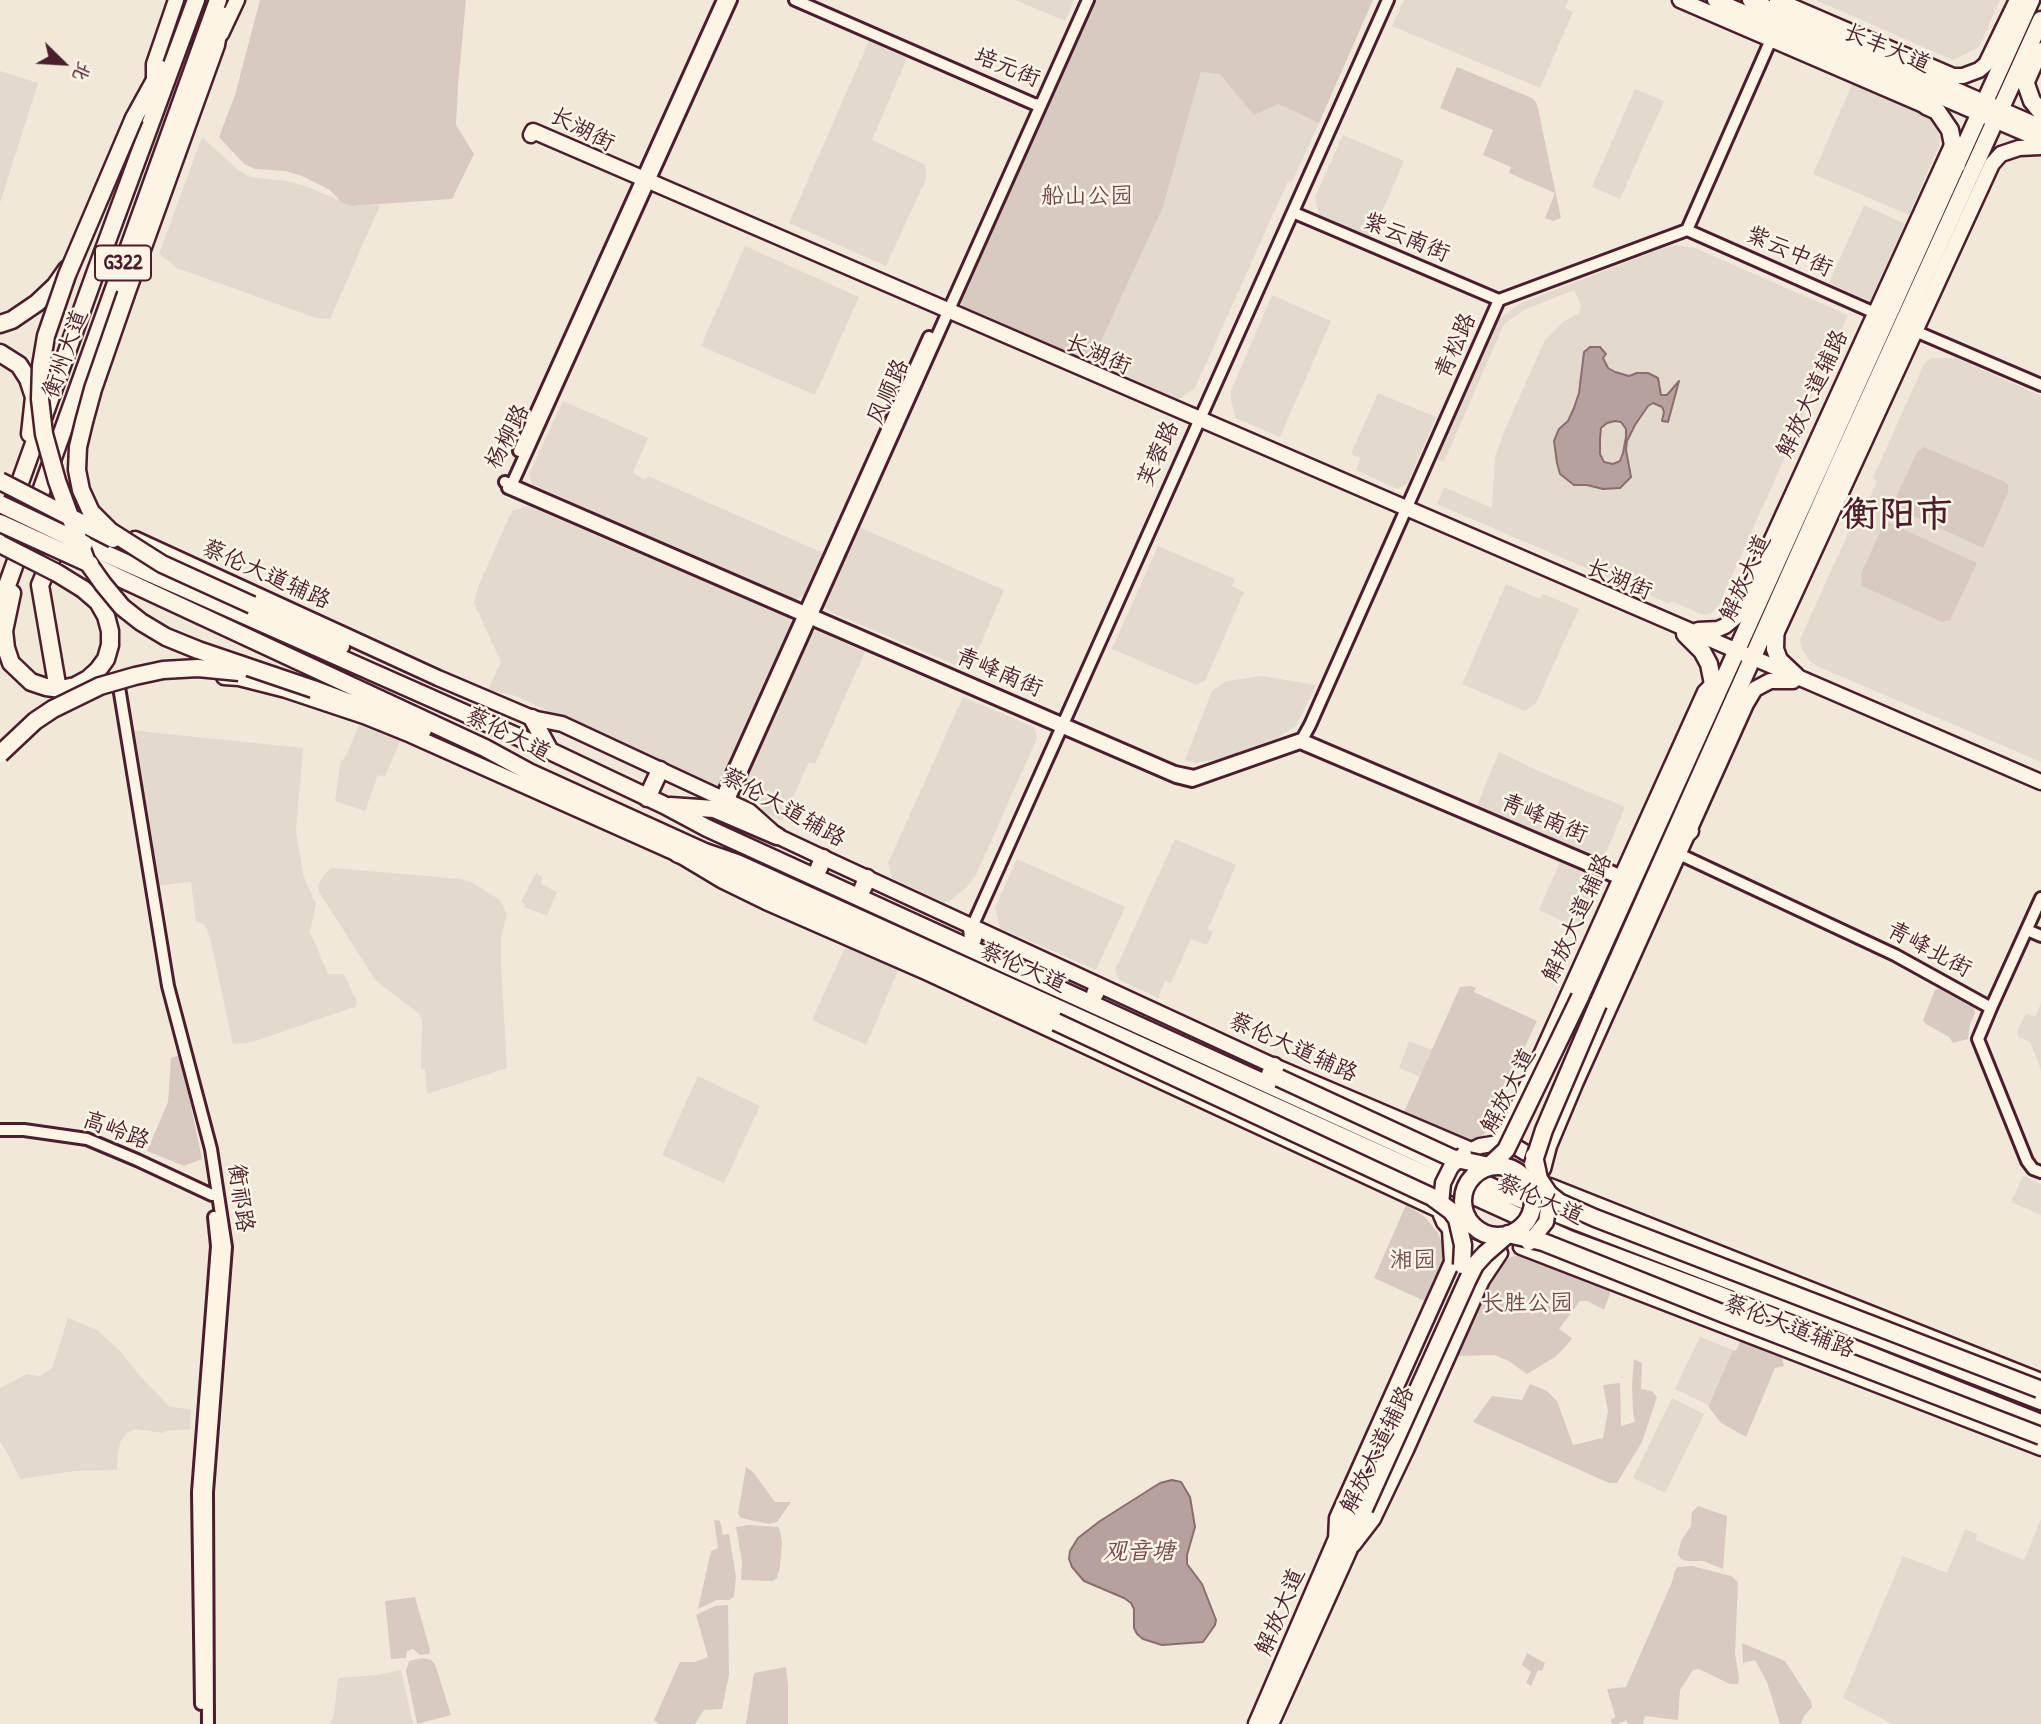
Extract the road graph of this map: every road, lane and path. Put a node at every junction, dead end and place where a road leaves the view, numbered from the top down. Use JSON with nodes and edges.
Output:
{"nodes":[{"id":1,"x":176,"y":0,"type":"edge"},
{"id":2,"x":218,"y":0,"type":"edge"},
{"id":3,"x":224,"y":0,"type":"edge"},
{"id":4,"x":237,"y":0,"type":"edge"},
{"id":5,"x":723,"y":0,"type":"edge"},
{"id":6,"x":731,"y":0,"type":"edge"},
{"id":7,"x":795,"y":0,"type":"edge"},
{"id":8,"x":803,"y":0,"type":"edge"},
{"id":9,"x":1081,"y":0,"type":"edge"},
{"id":10,"x":1088,"y":0,"type":"edge"},
{"id":11,"x":1381,"y":0,"type":"edge"},
{"id":12,"x":1388,"y":0,"type":"edge"},
{"id":13,"x":1680,"y":0,"type":"edge"},
{"id":14,"x":1715,"y":0,"type":"edge"},
{"id":15,"x":1750,"y":0,"type":"edge"},
{"id":16,"x":2017,"y":0,"type":"edge"},
{"id":17,"x":2031,"y":0,"type":"edge"},
{"id":18,"x":194,"y":6,"type":"edge"},
{"id":19,"x":1780,"y":14,"type":"edge"},
{"id":20,"x":2041,"y":20,"type":"edge"},
{"id":21,"x":216,"y":44,"type":"junction"},
{"id":22,"x":2041,"y":50,"type":"edge"},
{"id":23,"x":2023,"y":60,"type":"junction"},
{"id":24,"x":1927,"y":76,"type":"junction"},
{"id":25,"x":1953,"y":76,"type":"junction"},
{"id":26,"x":154,"y":84,"type":"junction"},
{"id":27,"x":2026,"y":84,"type":"junction"},
{"id":28,"x":1037,"y":103,"type":"junction"},
{"id":29,"x":1926,"y":106,"type":"joint"},
{"id":30,"x":1990,"y":112,"type":"junction"},
{"id":31,"x":2041,"y":112,"type":"edge"},
{"id":32,"x":154,"y":115,"type":"junction"},
{"id":33,"x":2041,"y":127,"type":"edge"},
{"id":34,"x":2041,"y":140,"type":"edge"},
{"id":35,"x":1954,"y":141,"type":"junction"},
{"id":36,"x":2034,"y":148,"type":"edge"},
{"id":37,"x":2041,"y":154,"type":"edge"},
{"id":38,"x":1957,"y":165,"type":"junction"},
{"id":39,"x":645,"y":182,"type":"junction"},
{"id":40,"x":1297,"y":214,"type":"dead end"},
{"id":41,"x":1687,"y":230,"type":"junction"},
{"id":42,"x":80,"y":246,"type":"junction"},
{"id":43,"x":121,"y":287,"type":"junction"},
{"id":44,"x":1499,"y":300,"type":"junction"},
{"id":45,"x":944,"y":311,"type":"junction"},
{"id":46,"x":1882,"y":316,"type":"junction"},
{"id":47,"x":0,"y":324,"type":"edge"},
{"id":48,"x":1915,"y":331,"type":"junction"},
{"id":49,"x":1892,"y":346,"type":"junction"},
{"id":50,"x":0,"y":353,"type":"edge"},
{"id":51,"x":2041,"y":385,"type":"edge"},
{"id":52,"x":1195,"y":419,"type":"junction"},
{"id":53,"x":1838,"y":467,"type":"junction"},
{"id":54,"x":24,"y":469,"type":"junction"},
{"id":55,"x":0,"y":481,"type":"edge"},
{"id":56,"x":509,"y":485,"type":"joint"},
{"id":57,"x":1841,"y":492,"type":"junction"},
{"id":58,"x":1812,"y":506,"type":"junction"},
{"id":59,"x":73,"y":508,"type":"joint"},
{"id":60,"x":1786,"y":508,"type":"junction"},
{"id":61,"x":1406,"y":510,"type":"junction"},
{"id":62,"x":2,"y":515,"type":"edge"},
{"id":63,"x":29,"y":526,"type":"junction"},
{"id":64,"x":0,"y":538,"type":"edge"},
{"id":65,"x":0,"y":544,"type":"edge"},
{"id":66,"x":162,"y":564,"type":"junction"},
{"id":67,"x":269,"y":601,"type":"junction"},
{"id":68,"x":0,"y":605,"type":"edge"},
{"id":69,"x":251,"y":605,"type":"junction"},
{"id":70,"x":1776,"y":606,"type":"junction"},
{"id":71,"x":807,"y":615,"type":"junction"},
{"id":72,"x":287,"y":616,"type":"junction"},
{"id":73,"x":1686,"y":631,"type":"junction"},
{"id":74,"x":1775,"y":635,"type":"junction"},
{"id":75,"x":1744,"y":657,"type":"junction"},
{"id":76,"x":1794,"y":678,"type":"junction"},
{"id":77,"x":1718,"y":683,"type":"junction"},
{"id":78,"x":117,"y":688,"type":"junction"},
{"id":79,"x":313,"y":689,"type":"junction"},
{"id":80,"x":59,"y":698,"type":"junction"},
{"id":81,"x":532,"y":718,"type":"junction"},
{"id":82,"x":1059,"y":724,"type":"junction"},
{"id":83,"x":1301,"y":741,"type":"junction"},
{"id":84,"x":550,"y":751,"type":"junction"},
{"id":85,"x":0,"y":754,"type":"edge"},
{"id":86,"x":0,"y":764,"type":"edge"},
{"id":87,"x":660,"y":769,"type":"junction"},
{"id":88,"x":529,"y":772,"type":"junction"},
{"id":89,"x":2041,"y":782,"type":"edge"},
{"id":90,"x":2041,"y":788,"type":"edge"},
{"id":91,"x":647,"y":798,"type":"junction"},
{"id":92,"x":724,"y":800,"type":"junction"},
{"id":93,"x":664,"y":805,"type":"junction"},
{"id":94,"x":1689,"y":831,"type":"joint"},
{"id":95,"x":777,"y":836,"type":"junction"},
{"id":96,"x":1673,"y":852,"type":"junction"},
{"id":97,"x":678,"y":853,"type":"junction"},
{"id":98,"x":709,"y":859,"type":"junction"},
{"id":99,"x":821,"y":863,"type":"junction"},
{"id":100,"x":1626,"y":879,"type":"junction"},
{"id":101,"x":723,"y":881,"type":"junction"},
{"id":102,"x":769,"y":897,"type":"junction"},
{"id":103,"x":2041,"y":898,"type":"edge"},
{"id":104,"x":967,"y":930,"type":"junction"},
{"id":105,"x":2027,"y":930,"type":"junction"},
{"id":106,"x":2041,"y":936,"type":"edge"},
{"id":107,"x":1991,"y":1008,"type":"junction"},
{"id":108,"x":1031,"y":1016,"type":"junction"},
{"id":109,"x":1542,"y":1077,"type":"junction"},
{"id":110,"x":1562,"y":1087,"type":"junction"},
{"id":111,"x":0,"y":1130,"type":"edge"},
{"id":112,"x":1513,"y":1135,"type":"junction"},
{"id":113,"x":1498,"y":1143,"type":"junction"},
{"id":114,"x":1463,"y":1156,"type":"junction"},
{"id":115,"x":1539,"y":1163,"type":"junction"},
{"id":116,"x":1489,"y":1166,"type":"junction"},
{"id":117,"x":2041,"y":1172,"type":"edge"},
{"id":118,"x":1533,"y":1194,"type":"junction"},
{"id":119,"x":212,"y":1195,"type":"junction"},
{"id":120,"x":1553,"y":1195,"type":"junction"},
{"id":121,"x":1438,"y":1204,"type":"junction"},
{"id":122,"x":1463,"y":1208,"type":"junction"},
{"id":123,"x":1450,"y":1230,"type":"junction"},
{"id":124,"x":1508,"y":1234,"type":"junction"},
{"id":125,"x":1531,"y":1244,"type":"junction"},
{"id":126,"x":1492,"y":1254,"type":"junction"},
{"id":127,"x":1462,"y":1265,"type":"junction"},
{"id":128,"x":2040,"y":1390,"type":"edge"},
{"id":129,"x":2041,"y":1423,"type":"edge"},
{"id":130,"x":2041,"y":1436,"type":"edge"},
{"id":131,"x":2041,"y":1448,"type":"edge"},
{"id":132,"x":1360,"y":1507,"type":"junction"},
{"id":133,"x":1342,"y":1546,"type":"junction"},
{"id":134,"x":201,"y":1724,"type":"edge"},
{"id":135,"x":208,"y":1724,"type":"edge"},
{"id":136,"x":1257,"y":1724,"type":"edge"},
{"id":137,"x":1270,"y":1724,"type":"edge"}],
"edges":[{"from":1,"to":26,"type":"main road"},
{"from":2,"to":43,"type":"highway","name":"衡州大道","number":"G322"},
{"from":3,"to":21,"type":"highway"},
{"from":4,"to":21,"type":"main road"},
{"from":5,"to":39,"type":"street","name":"杨柳路"},
{"from":6,"to":39,"type":"street","name":"杨柳路"},
{"from":7,"to":28,"type":"street","name":"培元街"},
{"from":8,"to":28,"type":"street","name":"培元街"},
{"from":9,"to":28,"type":"street","name":"风顺路"},
{"from":10,"to":28,"type":"street","name":"风顺路"},
{"from":11,"to":52,"type":"street","name":"芙蓉路"},
{"from":12,"to":52,"type":"street","name":"芙蓉路"},
{"from":13,"to":19,"type":"main road"},
{"from":14,"to":19,"type":"main road","name":"长丰大道"},
{"from":15,"to":19,"type":"main road","name":"长丰大道"},
{"from":16,"to":25,"type":"main road"},
{"from":17,"to":30,"type":"highway","name":"解放大道"},
{"from":18,"to":26,"type":"highway"},
{"from":18,"to":32,"type":"highway","name":"衡州大道","number":"G322"},
{"from":19,"to":24,"type":"main road","name":"长丰大道"},
{"from":19,"to":25,"type":"main road"},
{"from":19,"to":29,"type":"main road"},
{"from":19,"to":30,"type":"main road","name":"长丰大道"},
{"from":19,"to":41,"type":"street"},
{"from":20,"to":23,"type":"highway","name":"解放大道"},
{"from":21,"to":43,"type":"highway"},
{"from":22,"to":27,"type":"main road"},
{"from":23,"to":27,"type":"highway"},
{"from":23,"to":30,"type":"highway","name":"解放大道"},
{"from":24,"to":25,"type":"main road"},
{"from":24,"to":30,"type":"main road","name":"长丰大道"},
{"from":26,"to":32,"type":"main road"},
{"from":26,"to":42,"type":"highway","bridge":true},
{"from":27,"to":31,"type":"highway"},
{"from":28,"to":45,"type":"street","name":"风顺路"},
{"from":29,"to":35,"type":"highway"},
{"from":30,"to":33,"type":"main road","name":"长丰大道"},
{"from":30,"to":34,"type":"main road","name":"长丰大道"},
{"from":30,"to":38,"type":"highway","name":"解放大道"},
{"from":30,"to":49,"type":"highway","name":"解放大道"},
{"from":32,"to":54,"type":"highway","name":"衡州大道","number":"G322"},
{"from":35,"to":38,"type":"highway"},
{"from":35,"to":46,"type":"main road","name":"解放大道辅路"},
{"from":36,"to":37,"type":"main road"},
{"from":36,"to":48,"type":"main road"},
{"from":38,"to":46,"type":"highway","name":"解放大道"},
{"from":39,"to":39,"type":"main road","name":"长湖街"},
{"from":39,"to":45,"type":"main road","name":"长湖街"},
{"from":39,"to":56,"type":"street","name":"杨柳路"},
{"from":40,"to":44,"type":"street","name":"紫云南街"},
{"from":41,"to":44,"type":"street","name":"青松路"},
{"from":41,"to":46,"type":"street","name":"紫云中街"},
{"from":42,"to":47,"type":"highway","bridge":true},
{"from":42,"to":79,"type":"highway","bridge":true},
{"from":43,"to":63,"type":"highway","name":"衡州大道","number":"G322"},
{"from":43,"to":66,"type":"highway","bridge":true},
{"from":44,"to":61,"type":"street","name":"青松路"},
{"from":45,"to":52,"type":"main road","name":"长湖街"},
{"from":45,"to":71,"type":"street","name":"风顺路"},
{"from":46,"to":58,"type":"highway","name":"解放大道"},
{"from":46,"to":60,"type":"main road","name":"解放大道辅路"},
{"from":48,"to":49,"type":"highway"},
{"from":48,"to":51,"type":"street"},
{"from":48,"to":57,"type":"main road"},
{"from":49,"to":53,"type":"highway","name":"解放大道"},
{"from":50,"to":54,"type":"highway"},
{"from":52,"to":61,"type":"main road","name":"长湖街"},
{"from":52,"to":82,"type":"street","name":"芙蓉路"},
{"from":53,"to":57,"type":"highway"},
{"from":53,"to":58,"type":"highway","name":"解放大道"},
{"from":54,"to":62,"type":"highway","name":"衡州大道","number":"G322"},
{"from":55,"to":66,"type":"highway","bridge":true},
{"from":56,"to":71,"type":"street","name":"青峰南街"},
{"from":57,"to":58,"type":"highway"},
{"from":57,"to":74,"type":"main road"},
{"from":58,"to":60,"type":"main road"},
{"from":58,"to":70,"type":"highway","name":"解放大道"},
{"from":58,"to":75,"type":"highway","name":"解放大道"},
{"from":59,"to":67,"type":"main road","name":"蔡伦大道辅路"},
{"from":59,"to":80,"type":"highway"},
{"from":60,"to":73,"type":"main road","name":"解放大道辅路"},
{"from":61,"to":73,"type":"main road","name":"长湖街"},
{"from":61,"to":83,"type":"street","name":"青松路"},
{"from":62,"to":64,"type":"highway","name":"衡州大道"},
{"from":62,"to":84,"type":"highway","name":"蔡伦大道","bridge":true},
{"from":62,"to":88,"type":"highway","name":"蔡伦大道","bridge":true},
{"from":63,"to":65,"type":"highway","bridge":true},
{"from":63,"to":68,"type":"highway","name":"衡州大道"},
{"from":66,"to":69,"type":"highway","bridge":true},
{"from":67,"to":69,"type":"highway"},
{"from":67,"to":72,"type":"main road","name":"蔡伦大道辅路"},
{"from":69,"to":72,"type":"highway"},
{"from":70,"to":74,"type":"highway"},
{"from":70,"to":75,"type":"highway","name":"解放大道"},
{"from":71,"to":82,"type":"street","name":"青峰南街"},
{"from":71,"to":92,"type":"street","name":"风顺路"},
{"from":72,"to":81,"type":"main road","name":"蔡伦大道辅路"},
{"from":72,"to":84,"type":"highway"},
{"from":73,"to":75,"type":"main road","name":"长湖街"},
{"from":73,"to":77,"type":"highway"},
{"from":74,"to":76,"type":"highway"},
{"from":75,"to":76,"type":"main road","name":"长湖街"},
{"from":75,"to":77,"type":"highway","name":"解放大道"},
{"from":75,"to":96,"type":"highway","name":"解放大道"},
{"from":76,"to":89,"type":"main road","name":"长湖街"},
{"from":76,"to":90,"type":"main road","name":"长湖街"},
{"from":76,"to":94,"type":"main road"},
{"from":77,"to":100,"type":"highway","name":"解放大道"},
{"from":77,"to":100,"type":"main road","name":"解放大道辅路"},
{"from":78,"to":80,"type":"main road"},
{"from":78,"to":97,"type":"main road"},
{"from":78,"to":119,"type":"street","name":"衡祁路"},
{"from":78,"to":135,"type":"street","name":"衡祁路"},
{"from":79,"to":85,"type":"highway","bridge":true},
{"from":79,"to":88,"type":"highway"},
{"from":80,"to":86,"type":"main road"},
{"from":81,"to":84,"type":"highway"},
{"from":81,"to":87,"type":"main road","name":"蔡伦大道辅路"},
{"from":82,"to":83,"type":"street","name":"青峰南街"},
{"from":82,"to":104,"type":"street","name":"芙蓉路"},
{"from":83,"to":100,"type":"street","name":"青峰南街"},
{"from":84,"to":91,"type":"highway","name":"蔡伦大道"},
{"from":87,"to":91,"type":"highway"},
{"from":87,"to":92,"type":"main road","name":"蔡伦大道辅路"},
{"from":88,"to":98,"type":"highway","name":"蔡伦大道"},
{"from":91,"to":93,"type":"highway","name":"蔡伦大道"},
{"from":92,"to":95,"type":"main road","name":"蔡伦大道辅路"},
{"from":93,"to":95,"type":"highway"},
{"from":93,"to":99,"type":"highway"},
{"from":93,"to":128,"type":"highway","name":"蔡伦大道"},
{"from":94,"to":96,"type":"highway"},
{"from":95,"to":99,"type":"main road","name":"蔡伦大道辅路"},
{"from":96,"to":107,"type":"street","name":"青峰北街"},
{"from":96,"to":110,"type":"highway","name":"解放大道","bridge":true},
{"from":96,"to":115,"type":"main road"},
{"from":97,"to":98,"type":"highway"},
{"from":97,"to":101,"type":"main road"},
{"from":98,"to":101,"type":"highway"},
{"from":98,"to":102,"type":"highway"},
{"from":98,"to":129,"type":"highway","name":"蔡伦大道"},
{"from":99,"to":104,"type":"highway"},
{"from":100,"to":109,"type":"highway","name":"解放大道","bridge":true},
{"from":100,"to":113,"type":"main road","name":"解放大道辅路"},
{"from":101,"to":102,"type":"main road"},
{"from":102,"to":108,"type":"highway"},
{"from":103,"to":105,"type":"street"},
{"from":104,"to":114,"type":"highway","bridge":true},
{"from":105,"to":106,"type":"street"},
{"from":105,"to":107,"type":"street"},
{"from":107,"to":117,"type":"street"},
{"from":108,"to":121,"type":"main road"},
{"from":108,"to":121,"type":"highway","bridge":true},
{"from":109,"to":110,"type":"highway","bridge":true},
{"from":109,"to":112,"type":"highway","name":"解放大道","bridge":true},
{"from":110,"to":115,"type":"highway","name":"解放大道","bridge":true},
{"from":111,"to":119,"type":"street","name":"高岭路"},
{"from":112,"to":114,"type":"highway","bridge":true},
{"from":112,"to":116,"type":"highway","name":"解放大道","bridge":true},
{"from":113,"to":114,"type":"main road"},
{"from":113,"to":115,"type":"main road"},
{"from":114,"to":116,"type":"highway","bridge":true},
{"from":114,"to":121,"type":"highway","bridge":true},
{"from":115,"to":118,"type":"highway","name":"解放大道","bridge":true},
{"from":115,"to":120,"type":"highway","bridge":true},
{"from":116,"to":118,"type":"highway","bridge":true},
{"from":116,"to":122,"type":"highway","bridge":true},
{"from":118,"to":124,"type":"highway","bridge":true},
{"from":119,"to":134,"type":"street","name":"衡祁路"},
{"from":120,"to":125,"type":"highway","bridge":true},
{"from":120,"to":128,"type":"highway","bridge":true},
{"from":121,"to":123,"type":"main road"},
{"from":121,"to":127,"type":"highway","bridge":true},
{"from":122,"to":124,"type":"highway","bridge":true},
{"from":122,"to":127,"type":"highway","name":"解放大道","bridge":true},
{"from":123,"to":126,"type":"main road"},
{"from":123,"to":133,"type":"main road","name":"解放大道辅路"},
{"from":124,"to":125,"type":"highway","bridge":true},
{"from":124,"to":126,"type":"highway","name":"解放大道","bridge":true},
{"from":125,"to":126,"type":"highway","bridge":true},
{"from":125,"to":130,"type":"highway","bridge":true},
{"from":125,"to":131,"type":"main road","name":"蔡伦大道辅路"},
{"from":126,"to":132,"type":"highway","name":"解放大道","bridge":true},
{"from":126,"to":133,"type":"main road","name":"解放大道辅路"},
{"from":127,"to":132,"type":"highway","name":"解放大道"},
{"from":132,"to":133,"type":"highway","name":"解放大道"},
{"from":133,"to":136,"type":"highway","name":"解放大道"},
{"from":133,"to":137,"type":"highway","name":"解放大道"}]}
